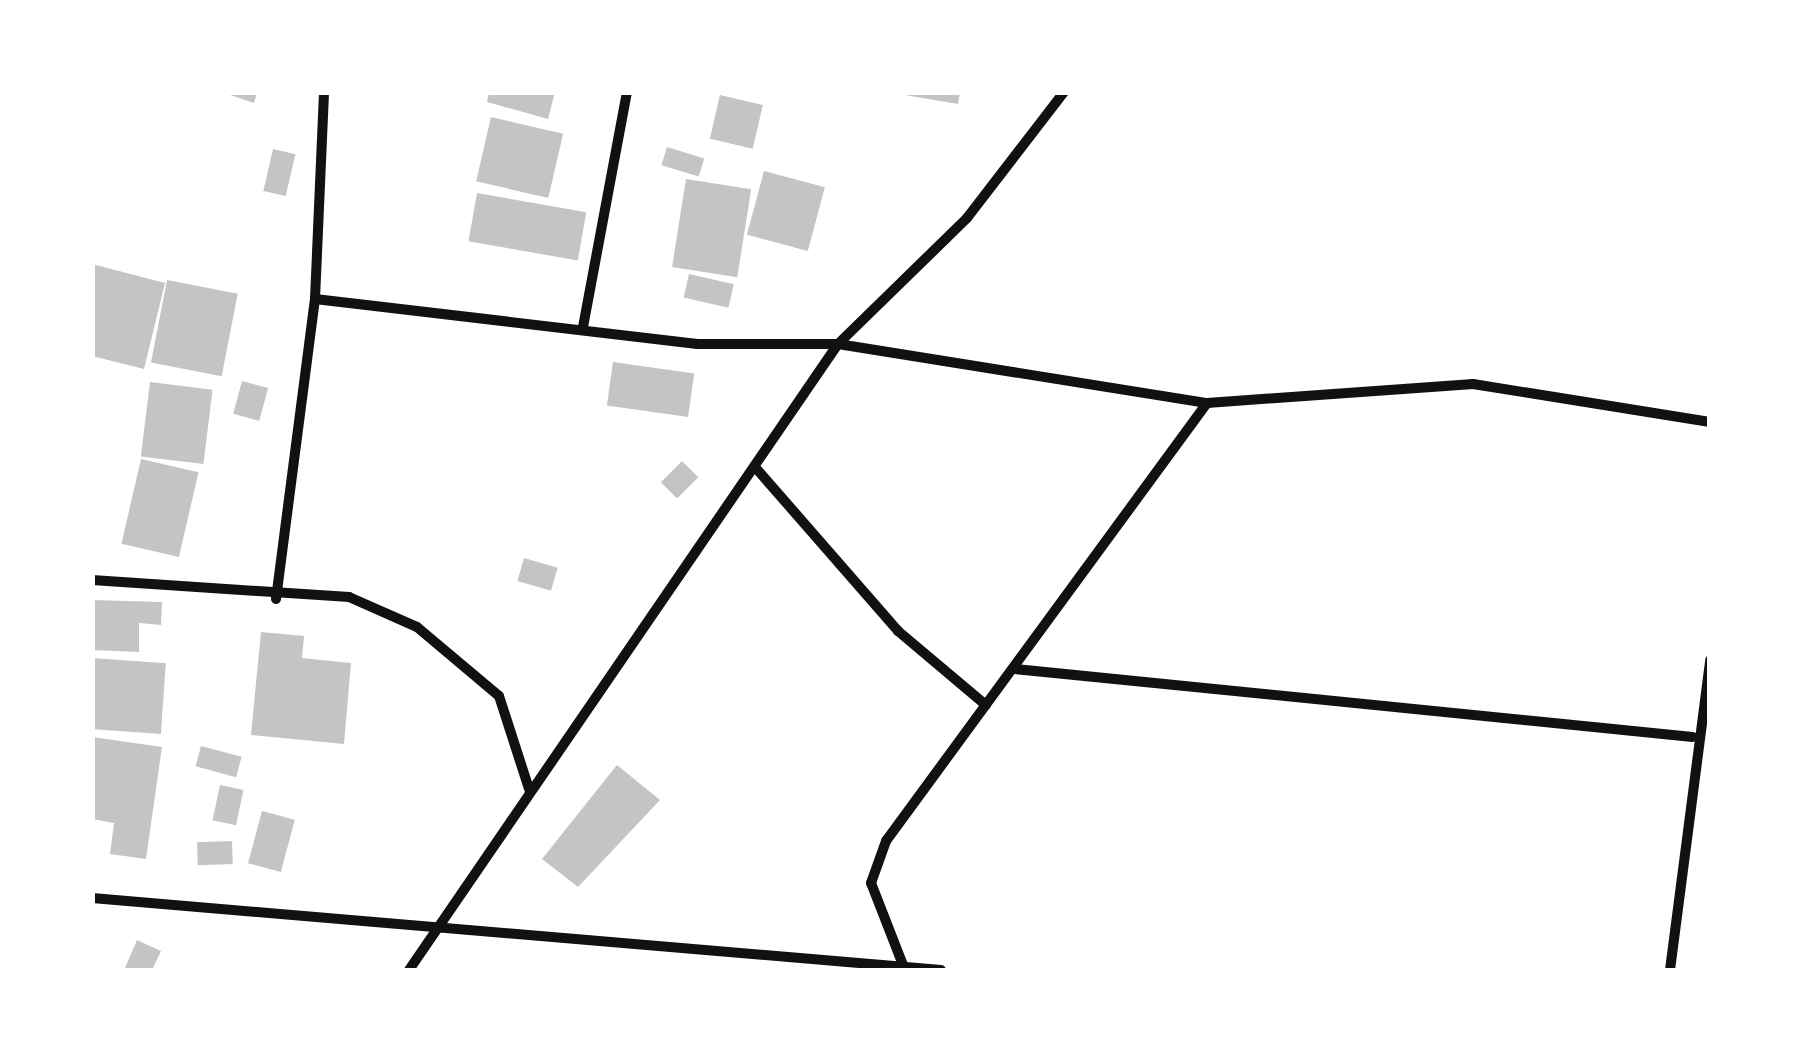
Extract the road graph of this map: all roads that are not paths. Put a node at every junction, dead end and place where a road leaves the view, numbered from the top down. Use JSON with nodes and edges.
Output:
{"nodes":[{"id":1,"x":324,"y":92,"type":"edge"},
{"id":2,"x":626,"y":92,"type":"edge"},
{"id":3,"x":1064,"y":92,"type":"edge"},
{"id":4,"x":315,"y":299,"type":"junction"},
{"id":5,"x":584,"y":328,"type":"junction"},
{"id":6,"x":838,"y":344,"type":"junction"},
{"id":7,"x":1207,"y":403,"type":"junction"},
{"id":8,"x":1710,"y":422,"type":"edge"},
{"id":9,"x":756,"y":467,"type":"junction"},
{"id":10,"x":92,"y":580,"type":"edge"},
{"id":11,"x":276,"y":598,"type":"junction"},
{"id":12,"x":1710,"y":660,"type":"edge"},
{"id":13,"x":1015,"y":669,"type":"junction"},
{"id":14,"x":986,"y":704,"type":"junction"},
{"id":15,"x":1693,"y":737,"type":"junction"},
{"id":16,"x":529,"y":789,"type":"junction"},
{"id":17,"x":92,"y":898,"type":"edge"},
{"id":18,"x":439,"y":928,"type":"junction"},
{"id":19,"x":903,"y":966,"type":"junction"},
{"id":20,"x":409,"y":970,"type":"edge"},
{"id":21,"x":941,"y":970,"type":"edge"},
{"id":22,"x":1670,"y":970,"type":"edge"}],
"edges":[{"from":1,"to":4,"type":"street"},
{"from":2,"to":5,"type":"street"},
{"from":3,"to":6,"type":"street"},
{"from":4,"to":5,"type":"street"},
{"from":4,"to":11,"type":"street"},
{"from":5,"to":6,"type":"street"},
{"from":6,"to":7,"type":"street"},
{"from":6,"to":9,"type":"street"},
{"from":7,"to":8,"type":"street"},
{"from":7,"to":13,"type":"street"},
{"from":9,"to":14,"type":"street"},
{"from":9,"to":16,"type":"street"},
{"from":10,"to":11,"type":"street"},
{"from":11,"to":16,"type":"street"},
{"from":12,"to":15,"type":"street"},
{"from":13,"to":14,"type":"street"},
{"from":13,"to":15,"type":"street"},
{"from":14,"to":19,"type":"street"},
{"from":15,"to":22,"type":"street"},
{"from":16,"to":18,"type":"street"},
{"from":17,"to":18,"type":"street"},
{"from":18,"to":19,"type":"street"},
{"from":18,"to":20,"type":"street"},
{"from":19,"to":21,"type":"street"}]}
